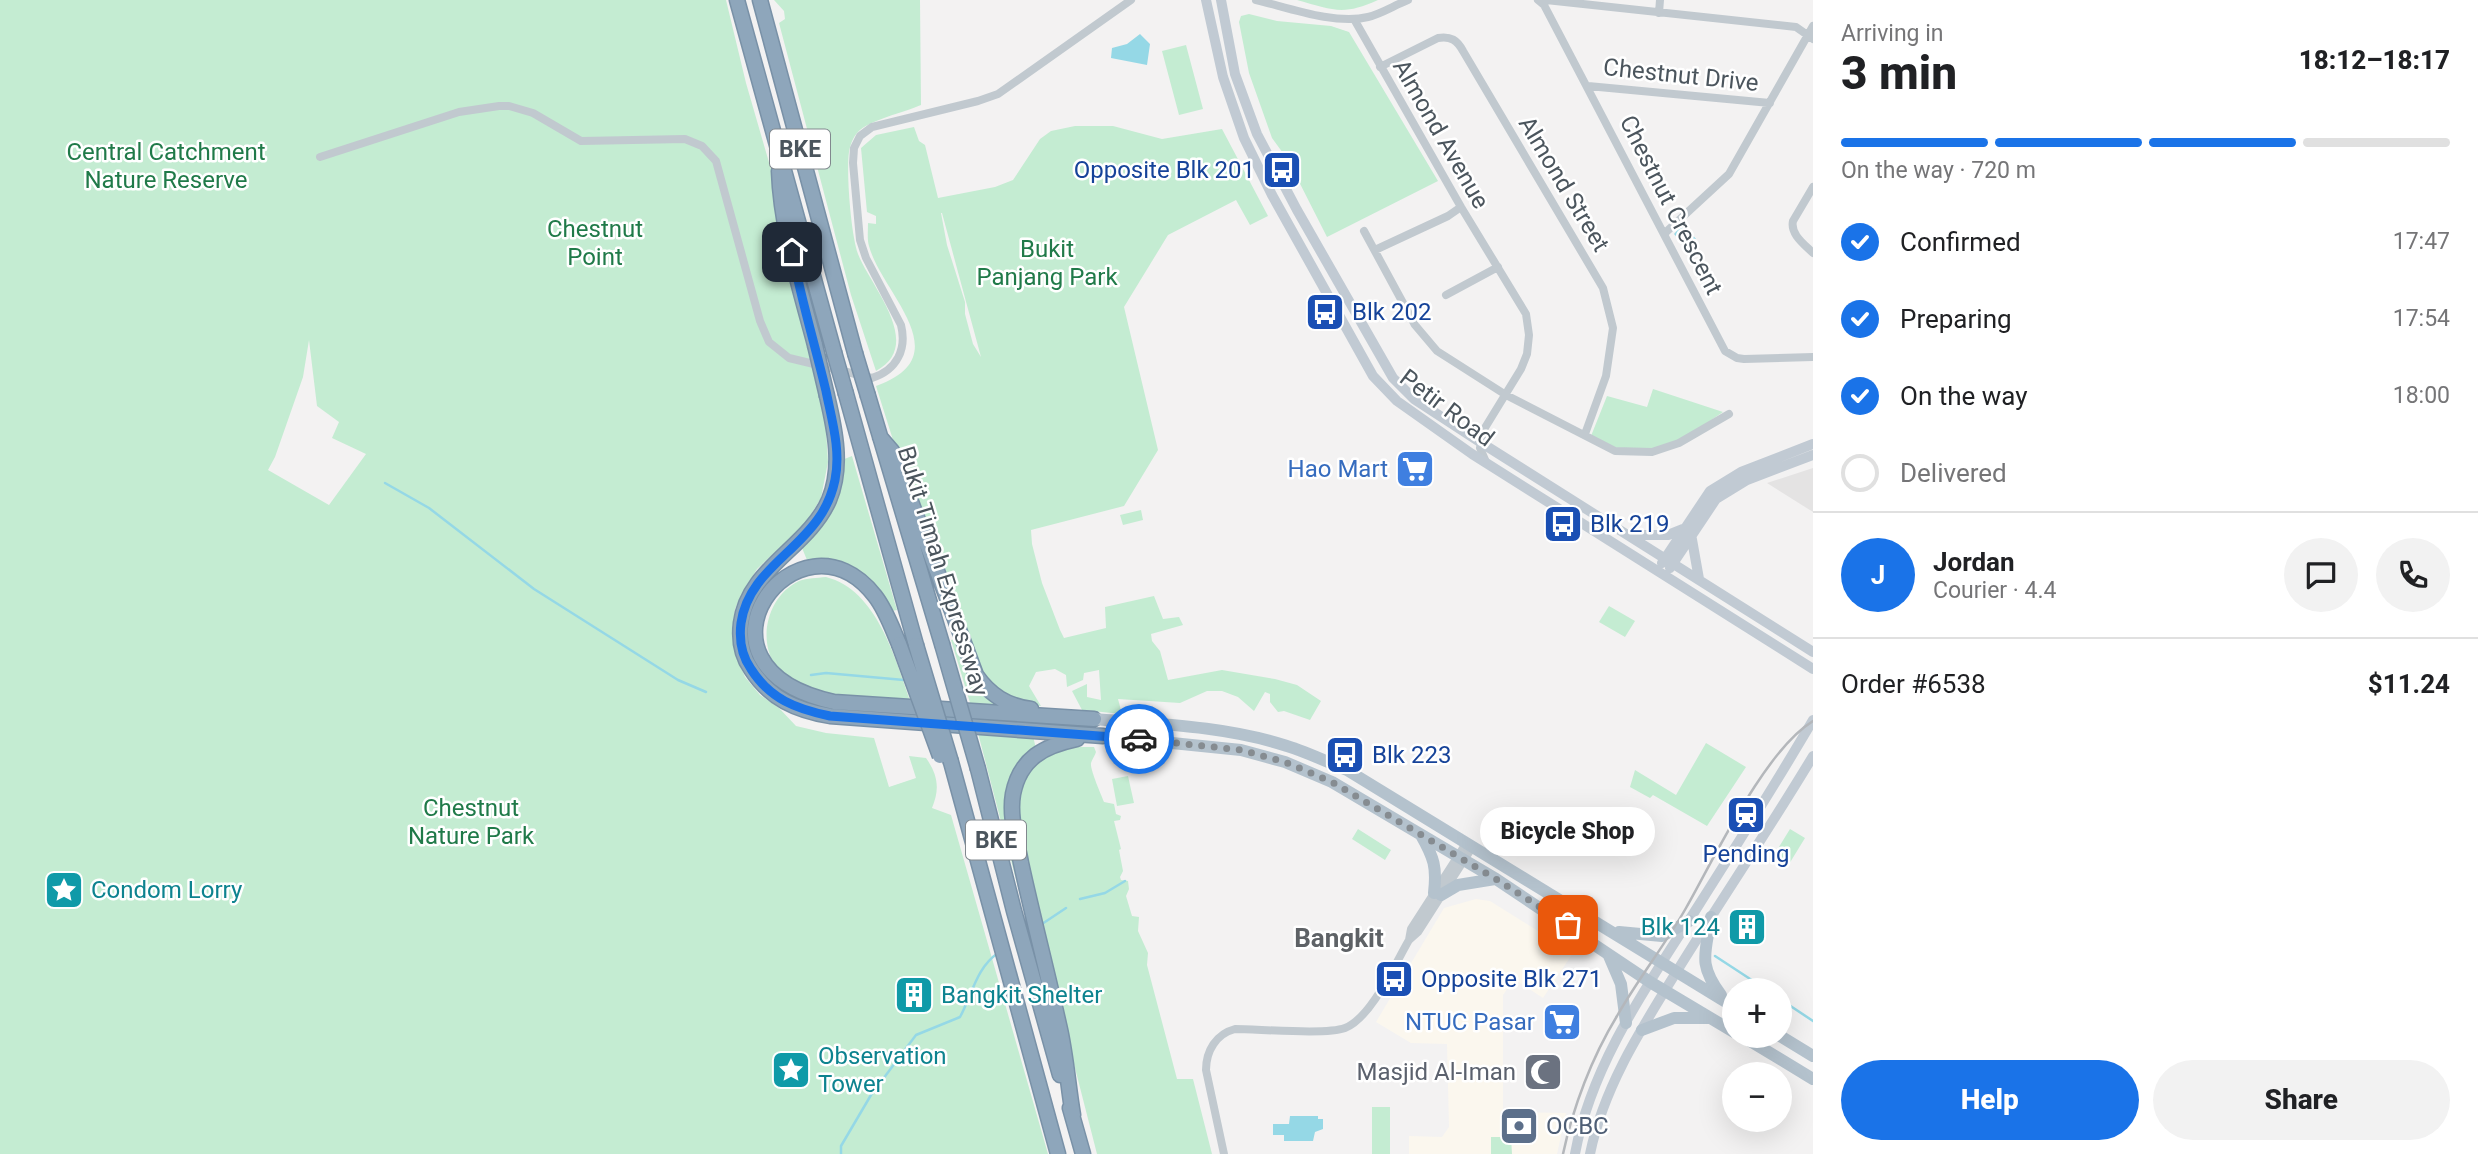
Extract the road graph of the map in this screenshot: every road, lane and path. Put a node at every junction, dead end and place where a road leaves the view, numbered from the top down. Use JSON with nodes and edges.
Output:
{"nodes":[{"id":1,"x":737,"y":0,"type":"edge"},
{"id":2,"x":760,"y":0,"type":"edge"},
{"id":3,"x":1131,"y":0,"type":"edge"},
{"id":4,"x":1206,"y":0,"type":"edge"},
{"id":5,"x":1221,"y":0,"type":"edge"},
{"id":6,"x":1256,"y":0,"type":"edge"},
{"id":7,"x":1408,"y":0,"type":"edge"},
{"id":8,"x":1538,"y":0,"type":"edge"},
{"id":9,"x":1546,"y":0,"type":"edge"},
{"id":10,"x":1660,"y":0,"type":"edge"},
{"id":11,"x":1658,"y":13,"type":"junction"},
{"id":12,"x":1354,"y":19,"type":"junction"},
{"id":13,"x":1811,"y":33,"type":"edge"},
{"id":14,"x":1380,"y":68,"type":"junction"},
{"id":15,"x":1588,"y":86,"type":"junction"},
{"id":16,"x":1770,"y":103,"type":"junction"},
{"id":17,"x":778,"y":145,"type":"junction"},
{"id":18,"x":320,"y":157,"type":"dead end"},
{"id":19,"x":1813,"y":187,"type":"edge"},
{"id":20,"x":1461,"y":207,"type":"junction"},
{"id":21,"x":1364,"y":231,"type":"dead end"},
{"id":22,"x":1665,"y":233,"type":"junction"},
{"id":23,"x":1375,"y":250,"type":"junction"},
{"id":24,"x":1813,"y":253,"type":"edge"},
{"id":25,"x":1498,"y":267,"type":"junction"},
{"id":26,"x":1339,"y":285,"type":"junction"},
{"id":27,"x":1326,"y":294,"type":"junction"},
{"id":28,"x":1446,"y":295,"type":"dead end"},
{"id":29,"x":1813,"y":357,"type":"edge"},
{"id":30,"x":1506,"y":395,"type":"junction"},
{"id":31,"x":1729,"y":414,"type":"dead end"},
{"id":32,"x":1585,"y":435,"type":"junction"},
{"id":33,"x":880,"y":437,"type":"junction"},
{"id":34,"x":1480,"y":442,"type":"junction"},
{"id":35,"x":1458,"y":444,"type":"junction"},
{"id":36,"x":1813,"y":444,"type":"edge"},
{"id":37,"x":1813,"y":455,"type":"edge"},
{"id":38,"x":1488,"y":464,"type":"junction"},
{"id":39,"x":1591,"y":512,"type":"junction"},
{"id":40,"x":1581,"y":524,"type":"junction"},
{"id":41,"x":1687,"y":531,"type":"junction"},
{"id":42,"x":1628,"y":535,"type":"junction"},
{"id":43,"x":1669,"y":560,"type":"junction"},
{"id":44,"x":1661,"y":574,"type":"junction"},
{"id":45,"x":1699,"y":579,"type":"junction"},
{"id":46,"x":1813,"y":653,"type":"edge"},
{"id":47,"x":1813,"y":669,"type":"edge"},
{"id":48,"x":1020,"y":718,"type":"junction"},
{"id":49,"x":1094,"y":719,"type":"joint"},
{"id":50,"x":1813,"y":720,"type":"edge"},
{"id":51,"x":1103,"y":736,"type":"junction"},
{"id":52,"x":1813,"y":756,"type":"edge"},
{"id":53,"x":945,"y":759,"type":"junction"},
{"id":54,"x":1421,"y":835,"type":"junction"},
{"id":55,"x":1470,"y":844,"type":"junction"},
{"id":56,"x":1461,"y":858,"type":"junction"},
{"id":57,"x":1496,"y":879,"type":"junction"},
{"id":58,"x":1438,"y":894,"type":"junction"},
{"id":59,"x":1711,"y":917,"type":"junction"},
{"id":60,"x":1689,"y":921,"type":"junction"},
{"id":61,"x":1612,"y":931,"type":"junction"},
{"id":62,"x":1609,"y":955,"type":"junction"},
{"id":63,"x":1663,"y":962,"type":"junction"},
{"id":64,"x":1678,"y":971,"type":"junction"},
{"id":65,"x":1650,"y":982,"type":"junction"},
{"id":66,"x":1665,"y":991,"type":"junction"},
{"id":67,"x":1722,"y":995,"type":"edge"},
{"id":68,"x":1722,"y":999,"type":"edge"},
{"id":69,"x":1709,"y":1017,"type":"junction"},
{"id":70,"x":1626,"y":1023,"type":"junction"},
{"id":71,"x":1722,"y":1025,"type":"edge"},
{"id":72,"x":1642,"y":1030,"type":"junction"},
{"id":73,"x":1054,"y":1031,"type":"junction"},
{"id":74,"x":1792,"y":1043,"type":"edge"},
{"id":75,"x":1762,"y":1048,"type":"edge"},
{"id":76,"x":1813,"y":1056,"type":"edge"},
{"id":77,"x":1813,"y":1079,"type":"edge"},
{"id":78,"x":1058,"y":1154,"type":"edge"},
{"id":79,"x":1083,"y":1154,"type":"edge"},
{"id":80,"x":1224,"y":1154,"type":"edge"},
{"id":81,"x":1575,"y":1154,"type":"edge"},
{"id":82,"x":1590,"y":1154,"type":"edge"}],
"edges":[{"from":1,"to":17,"type":"highway","name":"Bukit Timah Expressway","number":"BKE"},
{"from":2,"to":33,"type":"highway","name":"Bukit Timah Expressway","number":"BKE","bridge":true},
{"from":3,"to":18,"type":"street"},
{"from":4,"to":27,"type":"main road","name":"Petir Road"},
{"from":5,"to":26,"type":"main road","name":"Petir Road"},
{"from":6,"to":12,"type":"street"},
{"from":7,"to":12,"type":"street"},
{"from":8,"to":15,"type":"street","name":"Chestnut Crescent"},
{"from":9,"to":11,"type":"street"},
{"from":10,"to":11,"type":"street"},
{"from":11,"to":13,"type":"street"},
{"from":12,"to":14,"type":"street","name":"Almond Avenue"},
{"from":13,"to":16,"type":"street","name":"Chestnut Drive"},
{"from":14,"to":20,"type":"street","name":"Almond Avenue"},
{"from":14,"to":32,"type":"street","name":"Almond Street"},
{"from":15,"to":16,"type":"street","name":"Chestnut Drive"},
{"from":15,"to":22,"type":"street","name":"Chestnut Crescent"},
{"from":16,"to":22,"type":"street","name":"Chestnut Drive"},
{"from":17,"to":48,"type":"highway","bridge":true},
{"from":17,"to":53,"type":"highway","name":"Bukit Timah Expressway","number":"BKE","bridge":true},
{"from":19,"to":24,"type":"street"},
{"from":20,"to":23,"type":"street"},
{"from":20,"to":25,"type":"street","name":"Almond Avenue"},
{"from":21,"to":23,"type":"street"},
{"from":22,"to":29,"type":"street","name":"Chestnut Crescent"},
{"from":23,"to":30,"type":"street"},
{"from":25,"to":28,"type":"street"},
{"from":25,"to":30,"type":"street","name":"Almond Avenue"},
{"from":26,"to":27,"type":"main road"},
{"from":26,"to":34,"type":"main road","name":"Petir Road"},
{"from":27,"to":35,"type":"main road","name":"Petir Road"},
{"from":30,"to":32,"type":"street"},
{"from":30,"to":34,"type":"street","name":"Almond Avenue"},
{"from":31,"to":32,"type":"street"},
{"from":33,"to":48,"type":"highway"},
{"from":33,"to":73,"type":"highway","name":"Bukit Timah Expressway","number":"BKE","bridge":true},
{"from":34,"to":35,"type":"street"},
{"from":34,"to":38,"type":"street"},
{"from":34,"to":39,"type":"main road","name":"Petir Road"},
{"from":35,"to":38,"type":"main road","name":"Petir Road"},
{"from":36,"to":41,"type":"main road"},
{"from":37,"to":41,"type":"main road"},
{"from":38,"to":40,"type":"main road","name":"Petir Road"},
{"from":39,"to":40,"type":"main road"},
{"from":39,"to":42,"type":"main road","name":"Petir Road"},
{"from":40,"to":44,"type":"main road","name":"Petir Road"},
{"from":41,"to":42,"type":"main road"},
{"from":41,"to":43,"type":"main road"},
{"from":41,"to":45,"type":"main road"},
{"from":42,"to":43,"type":"main road","name":"Petir Road"},
{"from":43,"to":44,"type":"main road"},
{"from":43,"to":45,"type":"main road","name":"Petir Road"},
{"from":44,"to":47,"type":"main road","name":"Petir Road"},
{"from":45,"to":46,"type":"main road","name":"Petir Road"},
{"from":48,"to":49,"type":"highway"},
{"from":48,"to":51,"type":"highway"},
{"from":48,"to":53,"type":"highway","bridge":true},
{"from":49,"to":55,"type":"main road"},
{"from":50,"to":60,"type":"main road"},
{"from":51,"to":54,"type":"main road"},
{"from":51,"to":73,"type":"highway"},
{"from":52,"to":59,"type":"main road"},
{"from":53,"to":78,"type":"highway","number":"BKE"},
{"from":54,"to":56,"type":"main road"},
{"from":54,"to":58,"type":"main road"},
{"from":55,"to":56,"type":"street"},
{"from":55,"to":61,"type":"main road"},
{"from":56,"to":57,"type":"main road"},
{"from":56,"to":58,"type":"street"},
{"from":57,"to":58,"type":"main road"},
{"from":57,"to":62,"type":"main road"},
{"from":58,"to":80,"type":"street"},
{"from":59,"to":64,"type":"main road"},
{"from":59,"to":67,"type":"main road"},
{"from":60,"to":61,"type":"main road"},
{"from":60,"to":63,"type":"main road"},
{"from":61,"to":63,"type":"main road"},
{"from":62,"to":65,"type":"main road"},
{"from":62,"to":70,"type":"main road"},
{"from":63,"to":64,"type":"main road"},
{"from":63,"to":65,"type":"main road"},
{"from":64,"to":66,"type":"main road"},
{"from":64,"to":68,"type":"main road"},
{"from":65,"to":66,"type":"main road"},
{"from":65,"to":70,"type":"main road"},
{"from":66,"to":69,"type":"main road"},
{"from":66,"to":72,"type":"main road"},
{"from":69,"to":71,"type":"main road"},
{"from":69,"to":72,"type":"main road"},
{"from":70,"to":81,"type":"main road"},
{"from":72,"to":82,"type":"main road"},
{"from":73,"to":79,"type":"highway","name":"Bukit Timah Expressway","number":"BKE"},
{"from":74,"to":76,"type":"main road"},
{"from":75,"to":77,"type":"main road"}]}
